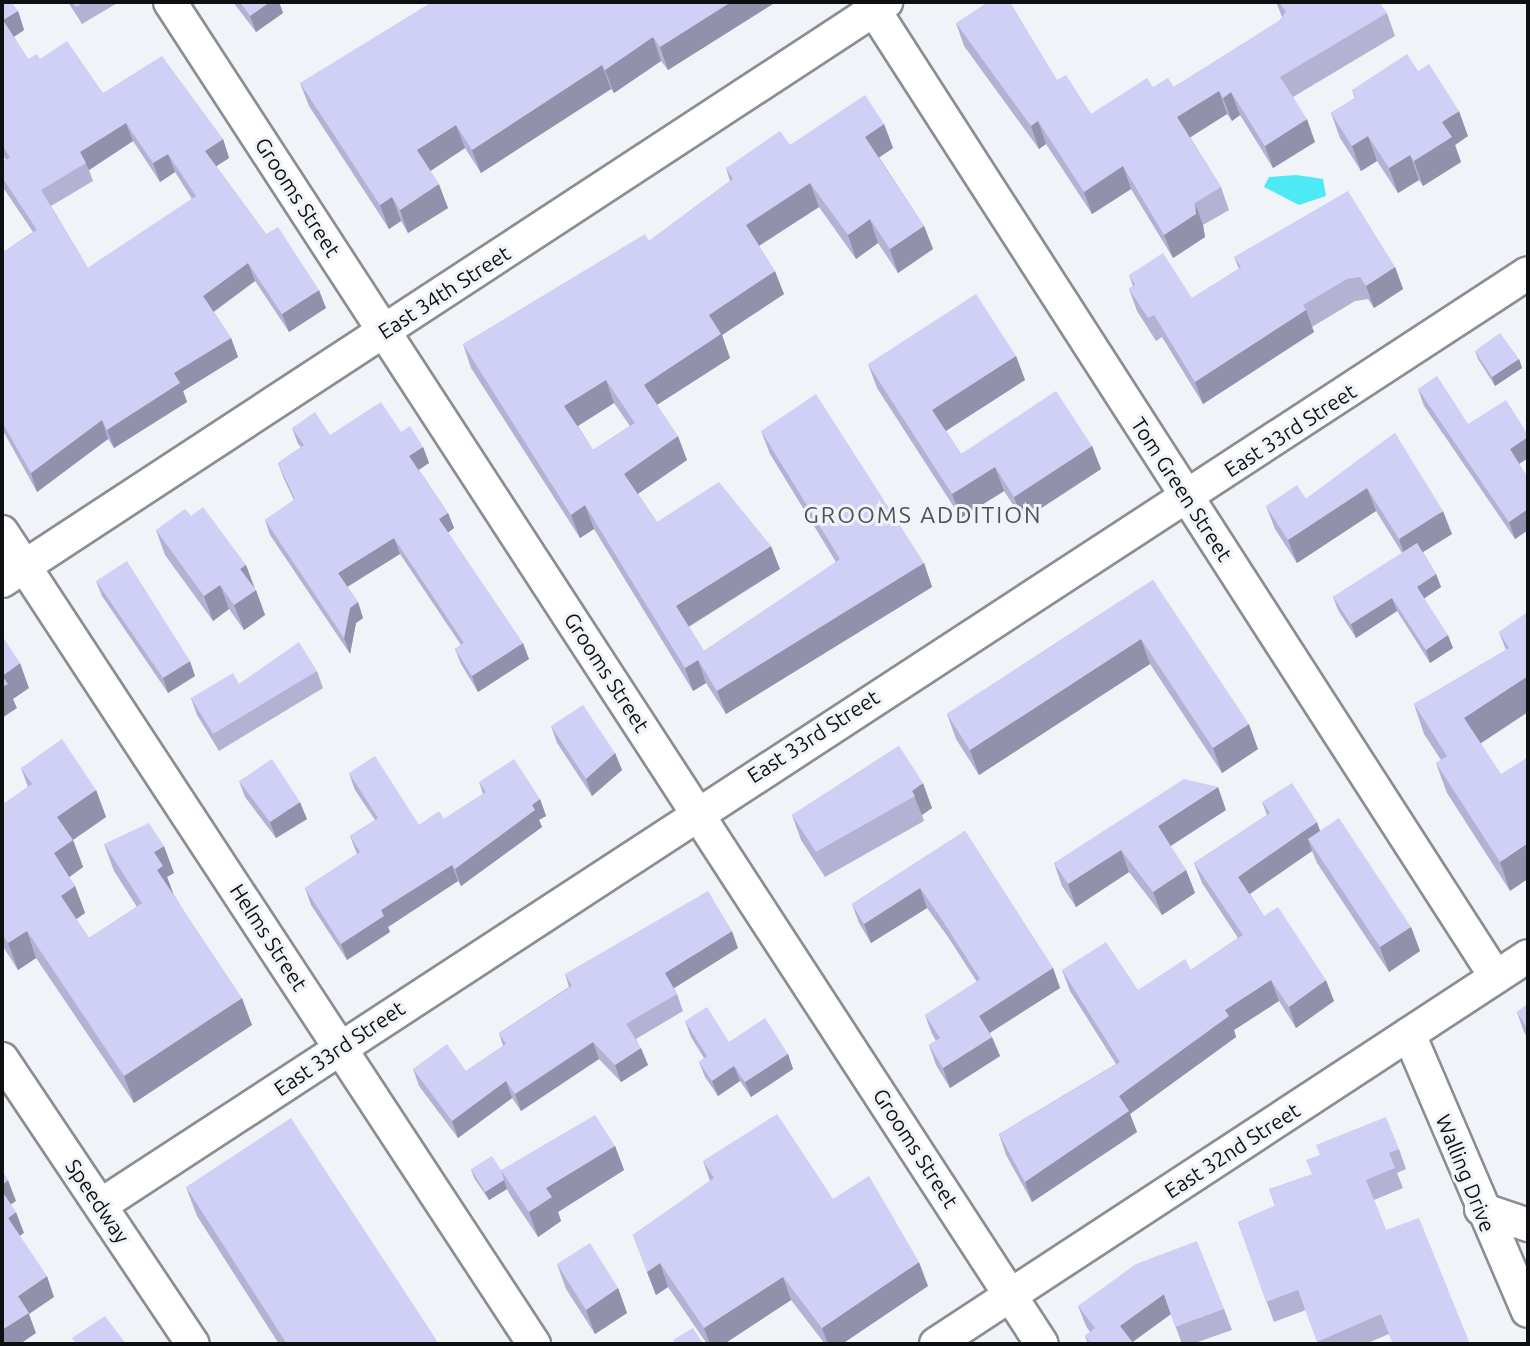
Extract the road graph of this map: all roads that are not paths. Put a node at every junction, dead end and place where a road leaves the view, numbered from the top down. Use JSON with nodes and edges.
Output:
{"nodes":[{"id":1,"x":170,"y":2,"type":"edge"},
{"id":2,"x":876,"y":4,"type":"edge"},
{"id":3,"x":1528,"y":273,"type":"edge"},
{"id":4,"x":385,"y":331,"type":"junction"},
{"id":5,"x":1186,"y":498,"type":"junction"},
{"id":6,"x":2,"y":532,"type":"edge"},
{"id":7,"x":13,"y":574,"type":"edge"},
{"id":8,"x":698,"y":812,"type":"junction"},
{"id":9,"x":1528,"y":956,"type":"edge"},
{"id":10,"x":1496,"y":977,"type":"junction"},
{"id":11,"x":1409,"y":1034,"type":"junction"},
{"id":12,"x":340,"y":1046,"type":"junction"},
{"id":13,"x":3,"y":1064,"type":"edge"},
{"id":14,"x":101,"y":1205,"type":"junction"},
{"id":15,"x":1481,"y":1209,"type":"junction"},
{"id":16,"x":1528,"y":1225,"type":"edge"},
{"id":17,"x":1012,"y":1295,"type":"junction"},
{"id":18,"x":1528,"y":1311,"type":"edge"},
{"id":19,"x":193,"y":1344,"type":"edge"},
{"id":20,"x":534,"y":1344,"type":"edge"},
{"id":21,"x":936,"y":1344,"type":"edge"},
{"id":22,"x":1042,"y":1344,"type":"edge"}],
"edges":[{"from":1,"to":4,"type":"street","name":"Grooms Street"},
{"from":2,"to":4,"type":"street","name":"East 34th Street"},
{"from":2,"to":5,"type":"street","name":"Tom Green Street"},
{"from":3,"to":5,"type":"street","name":"East 33rd Street"},
{"from":4,"to":7,"type":"street","name":"East 34th Street"},
{"from":4,"to":8,"type":"street","name":"Grooms Street"},
{"from":5,"to":8,"type":"street","name":"East 33rd Street"},
{"from":5,"to":10,"type":"street","name":"Tom Green Street"},
{"from":6,"to":7,"type":"street","name":"Helms Street"},
{"from":7,"to":12,"type":"street","name":"Helms Street"},
{"from":8,"to":12,"type":"street","name":"East 33rd Street"},
{"from":8,"to":17,"type":"street","name":"Grooms Street"},
{"from":9,"to":10,"type":"street","name":"East 32nd Street"},
{"from":10,"to":11,"type":"street","name":"East 32nd Street"},
{"from":11,"to":15,"type":"street","name":"Walling Drive"},
{"from":11,"to":17,"type":"street","name":"East 32nd Street"},
{"from":12,"to":14,"type":"street","name":"East 33rd Street"},
{"from":12,"to":20,"type":"street","name":"Helms Street"},
{"from":13,"to":14,"type":"street","name":"Speedway"},
{"from":14,"to":19,"type":"street","name":"Speedway"},
{"from":15,"to":16,"type":"street"},
{"from":15,"to":18,"type":"street","name":"Walling Drive"},
{"from":17,"to":21,"type":"street","name":"East 32nd Street"},
{"from":17,"to":22,"type":"street","name":"Grooms Street"}]}
